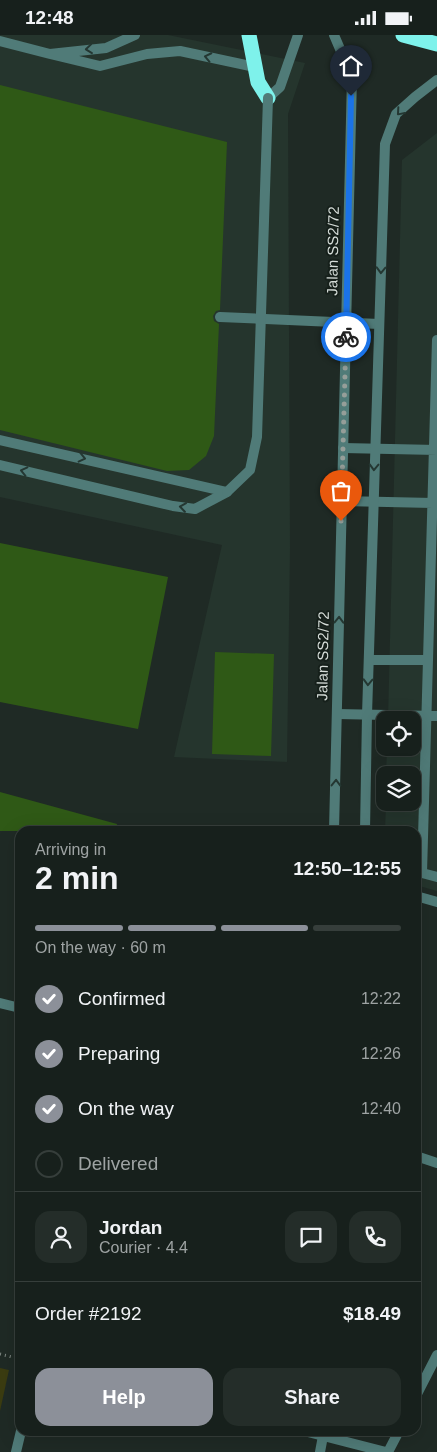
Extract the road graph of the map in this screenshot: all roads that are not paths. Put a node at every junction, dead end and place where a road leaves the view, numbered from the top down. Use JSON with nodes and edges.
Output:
{"nodes":[{"id":1,"x":135,"y":35,"type":"edge"},
{"id":2,"x":249,"y":35,"type":"edge"},
{"id":3,"x":298,"y":35,"type":"edge"},
{"id":4,"x":334,"y":35,"type":"edge"},
{"id":5,"x":403,"y":35,"type":"edge"},
{"id":6,"x":0,"y":41,"type":"edge"},
{"id":7,"x":437,"y":44,"type":"edge"},
{"id":8,"x":50,"y":54,"type":"junction"},
{"id":9,"x":256,"y":67,"type":"junction"},
{"id":10,"x":437,"y":81,"type":"edge"},
{"id":11,"x":268,"y":98,"type":"junction"},
{"id":12,"x":220,"y":317,"type":"dead end"},
{"id":13,"x":346,"y":322,"type":"junction"},
{"id":14,"x":379,"y":324,"type":"junction"},
{"id":15,"x":437,"y":340,"type":"edge"},
{"id":16,"x":0,"y":440,"type":"edge"},
{"id":17,"x":343,"y":448,"type":"junction"},
{"id":18,"x":375,"y":449,"type":"junction"},
{"id":19,"x":436,"y":450,"type":"edge"},
{"id":20,"x":0,"y":465,"type":"edge"},
{"id":21,"x":227,"y":492,"type":"junction"},
{"id":22,"x":342,"y":501,"type":"junction"},
{"id":23,"x":373,"y":502,"type":"junction"},
{"id":24,"x":433,"y":503,"type":"junction"},
{"id":25,"x":368,"y":660,"type":"junction"},
{"id":26,"x":428,"y":660,"type":"junction"},
{"id":27,"x":432,"y":673,"type":"edge"},
{"id":28,"x":337,"y":714,"type":"junction"},
{"id":29,"x":367,"y":715,"type":"junction"},
{"id":30,"x":432,"y":716,"type":"edge"},
{"id":31,"x":334,"y":826,"type":"edge"},
{"id":32,"x":365,"y":826,"type":"edge"},
{"id":33,"x":437,"y":877,"type":"edge"},
{"id":34,"x":421,"y":897,"type":"edge"},
{"id":35,"x":437,"y":902,"type":"edge"},
{"id":36,"x":0,"y":1003,"type":"edge"},
{"id":37,"x":15,"y":1007,"type":"edge"},
{"id":38,"x":421,"y":1158,"type":"edge"},
{"id":39,"x":437,"y":1163,"type":"edge"},
{"id":40,"x":437,"y":1355,"type":"edge"},
{"id":41,"x":421,"y":1387,"type":"edge"},
{"id":42,"x":20,"y":1436,"type":"edge"},
{"id":43,"x":323,"y":1436,"type":"joint"},
{"id":44,"x":396,"y":1436,"type":"edge"},
{"id":45,"x":16,"y":1452,"type":"edge"},
{"id":46,"x":320,"y":1452,"type":"edge"},
{"id":47,"x":387,"y":1452,"type":"edge"}],
"edges":[{"from":1,"to":8,"type":"street","one_way":true},
{"from":2,"to":9,"type":"highway"},
{"from":3,"to":11,"type":"street"},
{"from":4,"to":13,"type":"street","name":"Jalan SS2/72"},
{"from":5,"to":7,"type":"highway"},
{"from":6,"to":8,"type":"street"},
{"from":9,"to":8,"type":"street","one_way":true},
{"from":9,"to":11,"type":"highway"},
{"from":10,"to":14,"type":"street","one_way":true},
{"from":11,"to":21,"type":"street","bridge":true},
{"from":12,"to":13,"type":"street"},
{"from":13,"to":14,"type":"street"},
{"from":13,"to":17,"type":"street","name":"Jalan SS2/72"},
{"from":14,"to":18,"type":"street"},
{"from":15,"to":19,"type":"street"},
{"from":16,"to":21,"type":"street","one_way":true},
{"from":17,"to":18,"type":"street"},
{"from":17,"to":22,"type":"street","name":"Jalan SS2/72"},
{"from":18,"to":19,"type":"street"},
{"from":18,"to":23,"type":"street","one_way":true},
{"from":19,"to":24,"type":"street"},
{"from":21,"to":20,"type":"street","one_way":true},
{"from":22,"to":23,"type":"street"},
{"from":28,"to":22,"type":"street","name":"Jalan SS2/72","one_way":true},
{"from":23,"to":24,"type":"street"},
{"from":23,"to":25,"type":"street"},
{"from":24,"to":26,"type":"street"},
{"from":25,"to":26,"type":"street"},
{"from":25,"to":29,"type":"street","one_way":true},
{"from":26,"to":27,"type":"street"},
{"from":27,"to":30,"type":"street"},
{"from":28,"to":29,"type":"street"},
{"from":31,"to":28,"type":"street","name":"Jalan SS2/72","one_way":true},
{"from":29,"to":30,"type":"street"},
{"from":29,"to":32,"type":"street"},
{"from":30,"to":33,"type":"street"},
{"from":34,"to":35,"type":"street"},
{"from":36,"to":37,"type":"street"},
{"from":38,"to":39,"type":"street"},
{"from":40,"to":41,"type":"street"},
{"from":42,"to":45,"type":"street"},
{"from":43,"to":46,"type":"street"},
{"from":43,"to":47,"type":"street"},
{"from":44,"to":47,"type":"street"}]}
